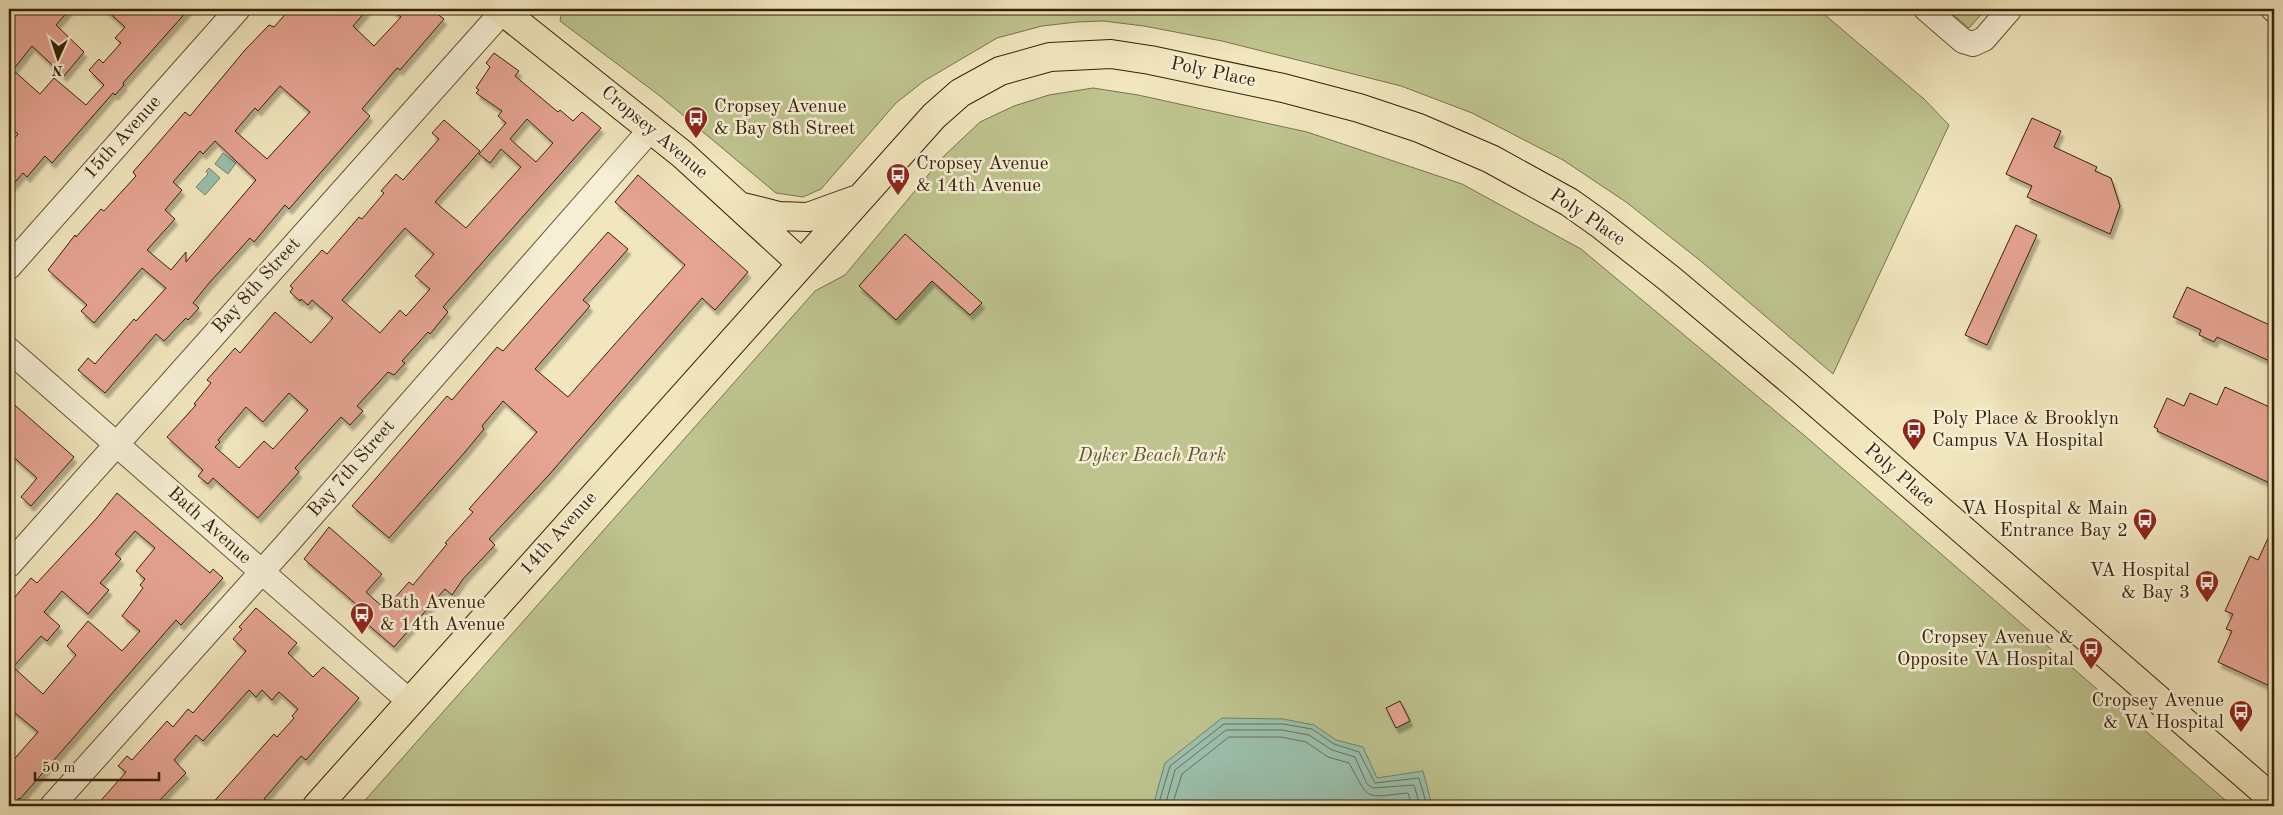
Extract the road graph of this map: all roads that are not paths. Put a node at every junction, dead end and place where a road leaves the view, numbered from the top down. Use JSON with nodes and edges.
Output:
{"nodes":[{"id":1,"x":238,"y":9,"type":"edge"},
{"id":2,"x":1926,"y":9,"type":"edge"},
{"id":3,"x":2010,"y":9,"type":"edge"},
{"id":4,"x":503,"y":10,"type":"edge"},
{"id":5,"x":651,"y":129,"type":"junction"},
{"id":6,"x":860,"y":198,"type":"junction"},
{"id":7,"x":739,"y":206,"type":"junction"},
{"id":8,"x":801,"y":263,"type":"junction"},
{"id":9,"x":9,"y":267,"type":"edge"},
{"id":10,"x":9,"y":350,"type":"edge"},
{"id":11,"x":116,"y":443,"type":"junction"},
{"id":12,"x":9,"y":565,"type":"edge"},
{"id":13,"x":260,"y":572,"type":"junction"},
{"id":14,"x":409,"y":701,"type":"junction"},
{"id":15,"x":2274,"y":800,"type":"edge"},
{"id":16,"x":52,"y":806,"type":"edge"},
{"id":17,"x":317,"y":806,"type":"edge"}],
"edges":[{"from":1,"to":9,"type":"street","name":"15th Avenue"},
{"from":2,"to":3,"type":"street"},
{"from":4,"to":5,"type":"main road","name":"Cropsey Avenue"},
{"from":4,"to":11,"type":"street","name":"Bay 8th Street"},
{"from":5,"to":7,"type":"main road","name":"Cropsey Avenue"},
{"from":5,"to":13,"type":"street","name":"Bay 7th Street"},
{"from":6,"to":7,"type":"main road"},
{"from":6,"to":8,"type":"main road","name":"Poly Place"},
{"from":6,"to":15,"type":"main road","name":"Poly Place"},
{"from":7,"to":8,"type":"main road","name":"Cropsey Avenue"},
{"from":8,"to":14,"type":"main road","name":"14th Avenue"},
{"from":10,"to":11,"type":"street","name":"Bath Avenue"},
{"from":11,"to":12,"type":"street","name":"Bay 8th Street"},
{"from":11,"to":13,"type":"street","name":"Bath Avenue"},
{"from":13,"to":14,"type":"street","name":"Bath Avenue"},
{"from":13,"to":16,"type":"street","name":"Bay 7th Street"},
{"from":14,"to":17,"type":"main road","name":"14th Avenue"}]}
